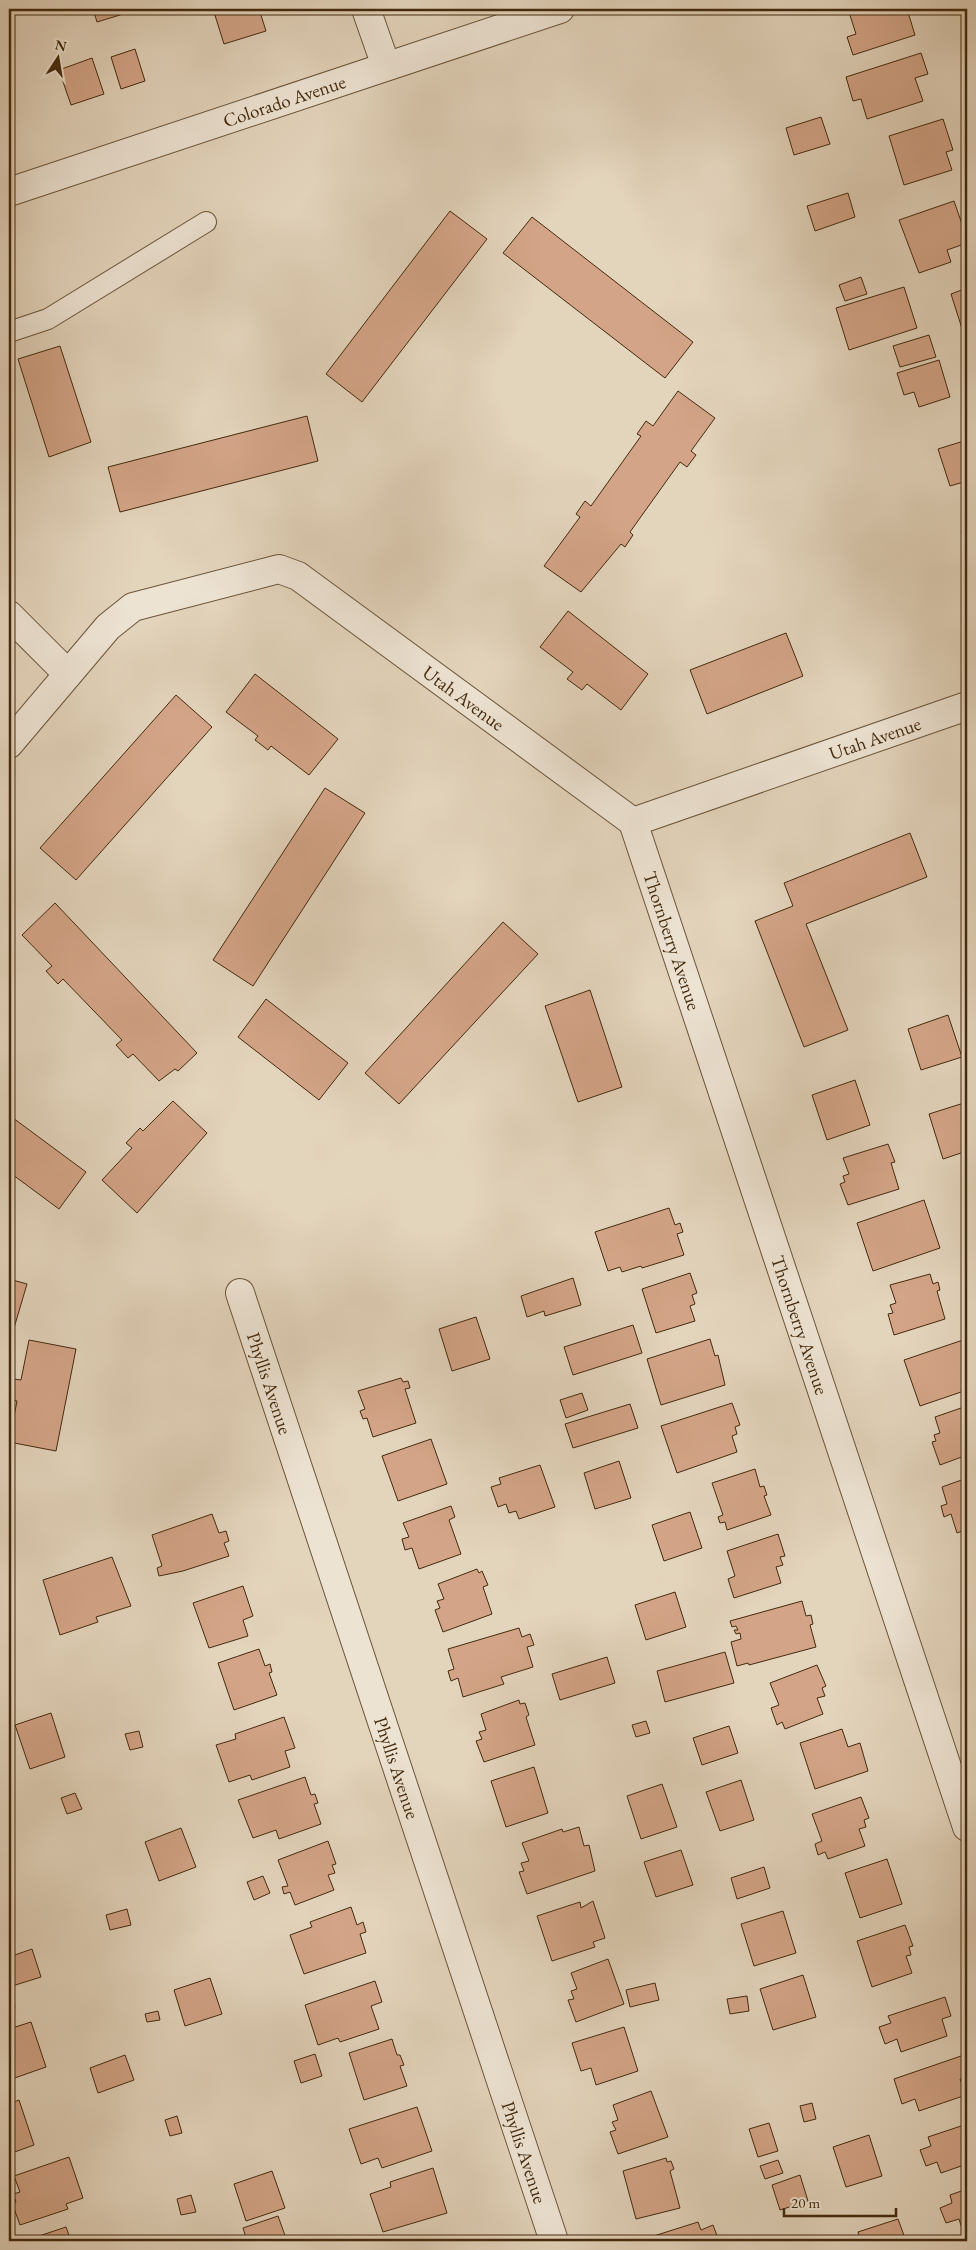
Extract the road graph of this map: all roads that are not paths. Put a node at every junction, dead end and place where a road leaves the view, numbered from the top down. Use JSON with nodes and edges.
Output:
{"nodes":[{"id":1,"x":366,"y":9,"type":"edge"},
{"id":2,"x":560,"y":9,"type":"edge"},
{"id":3,"x":386,"y":66,"type":"junction"},
{"id":4,"x":9,"y":192,"type":"edge"},
{"id":5,"x":206,"y":222,"type":"dead end"},
{"id":6,"x":9,"y":332,"type":"edge"},
{"id":7,"x":9,"y":616,"type":"edge"},
{"id":8,"x":68,"y":674,"type":"junction"},
{"id":9,"x":967,"y":706,"type":"edge"},
{"id":10,"x":9,"y":744,"type":"edge"},
{"id":11,"x":633,"y":822,"type":"junction"},
{"id":12,"x":240,"y":1294,"type":"dead end"},
{"id":13,"x":967,"y":1827,"type":"edge"},
{"id":14,"x":554,"y":2241,"type":"edge"}],
"edges":[{"from":1,"to":3,"type":"street"},
{"from":2,"to":3,"type":"street","name":"Colorado Avenue"},
{"from":3,"to":4,"type":"street","name":"Colorado Avenue"},
{"from":5,"to":6,"type":"lane"},
{"from":7,"to":8,"type":"street"},
{"from":8,"to":10,"type":"street","name":"Utah Avenue"},
{"from":8,"to":11,"type":"street","name":"Utah Avenue"},
{"from":9,"to":11,"type":"street","name":"Utah Avenue"},
{"from":11,"to":13,"type":"street","name":"Thornberry Avenue"},
{"from":12,"to":14,"type":"street","name":"Phyllis Avenue"}]}
